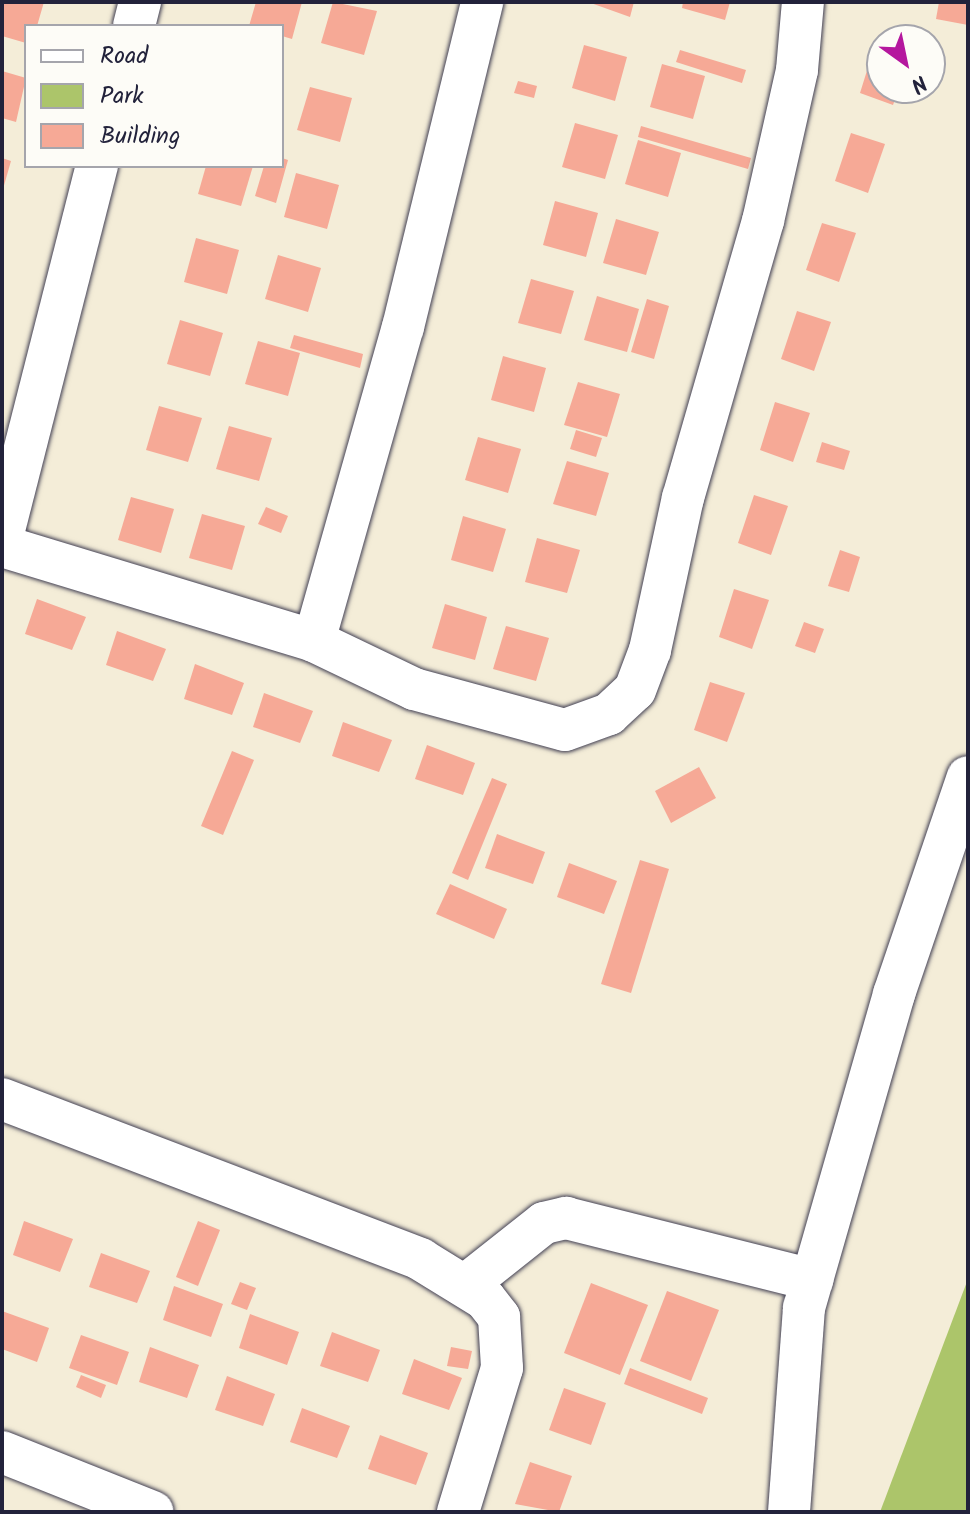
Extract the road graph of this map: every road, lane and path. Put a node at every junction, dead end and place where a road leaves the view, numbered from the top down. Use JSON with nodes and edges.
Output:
{"nodes":[{"id":1,"x":140,"y":2,"type":"edge"},
{"id":2,"x":482,"y":2,"type":"edge"},
{"id":3,"x":803,"y":2,"type":"edge"},
{"id":4,"x":134,"y":24,"type":"edge"},
{"id":5,"x":96,"y":168,"type":"edge"},
{"id":6,"x":2,"y":538,"type":"edge"},
{"id":7,"x":2,"y":546,"type":"edge"},
{"id":8,"x":314,"y":641,"type":"junction"},
{"id":9,"x":968,"y":777,"type":"edge"},
{"id":10,"x":2,"y":1099,"type":"edge"},
{"id":11,"x":812,"y":1280,"type":"junction"},
{"id":12,"x":467,"y":1284,"type":"junction"},
{"id":13,"x":2,"y":1452,"type":"edge"},
{"id":14,"x":153,"y":1512,"type":"edge"},
{"id":15,"x":458,"y":1512,"type":"edge"},
{"id":16,"x":789,"y":1512,"type":"edge"}],
"edges":[{"from":1,"to":4,"type":"street"},
{"from":2,"to":8,"type":"street"},
{"from":3,"to":8,"type":"street"},
{"from":5,"to":6,"type":"street"},
{"from":7,"to":8,"type":"street"},
{"from":9,"to":11,"type":"street"},
{"from":10,"to":12,"type":"street"},
{"from":11,"to":12,"type":"street"},
{"from":11,"to":16,"type":"street"},
{"from":12,"to":15,"type":"street"},
{"from":13,"to":14,"type":"street"}]}
